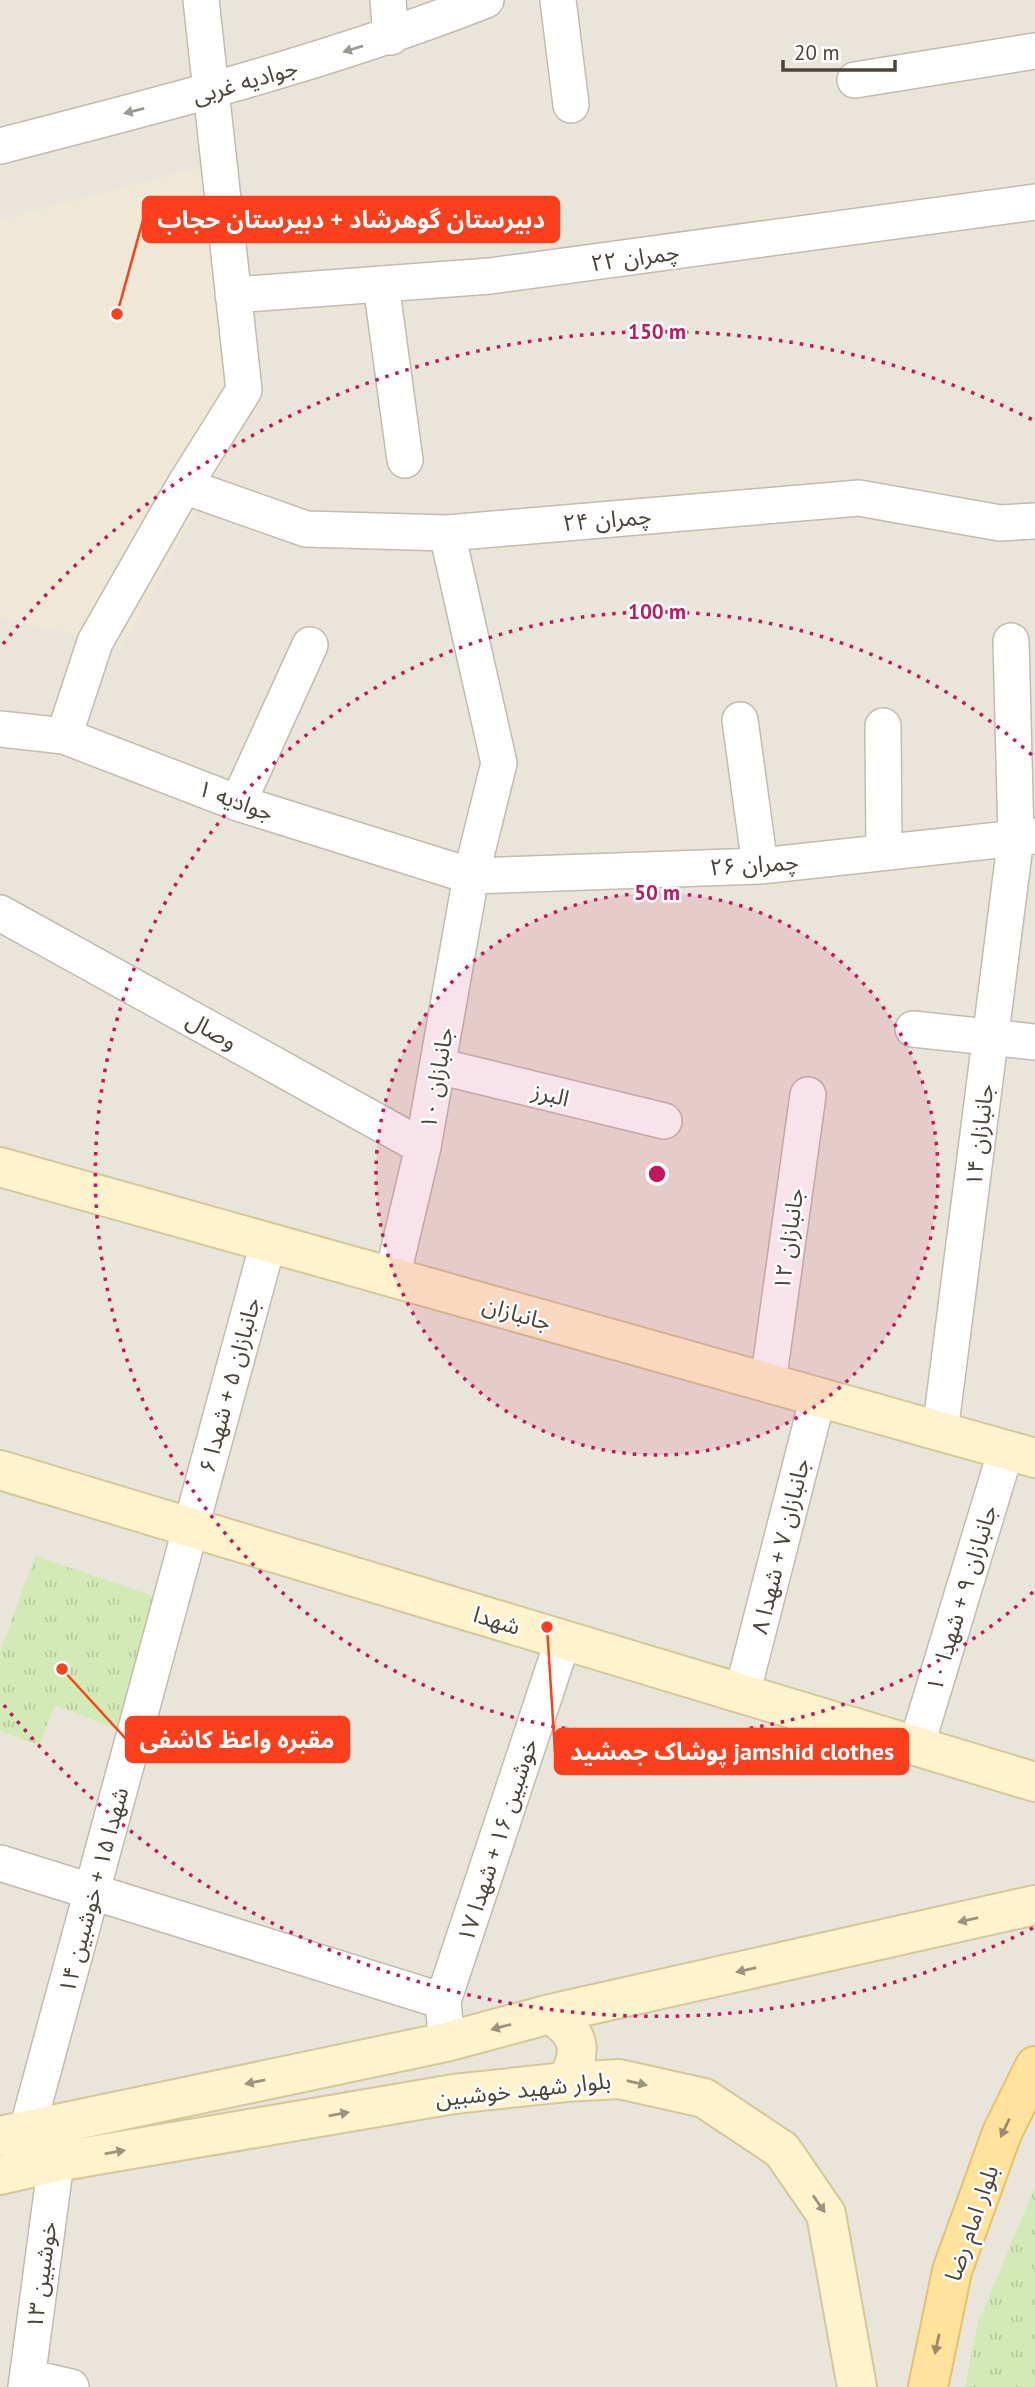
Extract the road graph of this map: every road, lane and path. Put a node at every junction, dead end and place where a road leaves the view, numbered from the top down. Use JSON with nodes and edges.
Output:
{"nodes":[{"id":1,"x":201,"y":0,"type":"edge"},
{"id":2,"x":388,"y":0,"type":"edge"},
{"id":3,"x":486,"y":0,"type":"edge"},
{"id":4,"x":558,"y":0,"type":"edge"},
{"id":5,"x":391,"y":37,"type":"junction"},
{"id":6,"x":1035,"y":51,"type":"edge"},
{"id":7,"x":855,"y":80,"type":"dead end"},
{"id":8,"x":211,"y":92,"type":"junction"},
{"id":9,"x":571,"y":105,"type":"dead end"},
{"id":10,"x":0,"y":146,"type":"edge"},
{"id":11,"x":1035,"y":202,"type":"edge"},
{"id":12,"x":381,"y":284,"type":"junction"},
{"id":13,"x":233,"y":295,"type":"junction"},
{"id":14,"x":405,"y":460,"type":"dead end"},
{"id":15,"x":184,"y":486,"type":"junction"},
{"id":16,"x":1035,"y":521,"type":"edge"},
{"id":17,"x":447,"y":533,"type":"junction"},
{"id":18,"x":1012,"y":641,"type":"dead end"},
{"id":19,"x":310,"y":645,"type":"dead end"},
{"id":20,"x":740,"y":720,"type":"dead end"},
{"id":21,"x":883,"y":726,"type":"dead end"},
{"id":22,"x":0,"y":729,"type":"edge"},
{"id":23,"x":64,"y":736,"type":"junction"},
{"id":24,"x":238,"y":803,"type":"junction"},
{"id":25,"x":1025,"y":837,"type":"edge"},
{"id":26,"x":884,"y":852,"type":"junction"},
{"id":27,"x":760,"y":866,"type":"junction"},
{"id":28,"x":471,"y":876,"type":"junction"},
{"id":29,"x":0,"y":913,"type":"edge"},
{"id":30,"x":913,"y":1029,"type":"dead end"},
{"id":31,"x":991,"y":1037,"type":"junction"},
{"id":32,"x":1035,"y":1042,"type":"edge"},
{"id":33,"x":438,"y":1066,"type":"junction"},
{"id":34,"x":808,"y":1095,"type":"dead end"},
{"id":35,"x":664,"y":1121,"type":"dead end"},
{"id":36,"x":423,"y":1147,"type":"junction"},
{"id":37,"x":0,"y":1167,"type":"edge"},
{"id":38,"x":268,"y":1242,"type":"junction"},
{"id":39,"x":392,"y":1278,"type":"junction"},
{"id":40,"x":768,"y":1383,"type":"junction"},
{"id":41,"x":817,"y":1397,"type":"junction"},
{"id":42,"x":940,"y":1432,"type":"junction"},
{"id":43,"x":1020,"y":1454,"type":"edge"},
{"id":44,"x":0,"y":1470,"type":"edge"},
{"id":45,"x":189,"y":1528,"type":"junction"},
{"id":46,"x":563,"y":1640,"type":"junction"},
{"id":47,"x":743,"y":1694,"type":"junction"},
{"id":48,"x":916,"y":1747,"type":"junction"},
{"id":49,"x":1035,"y":1782,"type":"edge"},
{"id":50,"x":0,"y":1863,"type":"edge"},
{"id":51,"x":93,"y":1893,"type":"junction"},
{"id":52,"x":1035,"y":1905,"type":"edge"},
{"id":53,"x":443,"y":2001,"type":"junction"},
{"id":54,"x":550,"y":2014,"type":"junction"},
{"id":55,"x":446,"y":2042,"type":"junction"},
{"id":56,"x":1035,"y":2066,"type":"edge"},
{"id":57,"x":566,"y":2082,"type":"junction"},
{"id":58,"x":13,"y":2133,"type":"edge"},
{"id":59,"x":56,"y":2162,"type":"junction"},
{"id":60,"x":0,"y":2175,"type":"edge"},
{"id":61,"x":27,"y":2382,"type":"edge"},
{"id":62,"x":71,"y":2387,"type":"edge"},
{"id":63,"x":857,"y":2387,"type":"edge"},
{"id":64,"x":928,"y":2387,"type":"edge"}],
"edges":[{"from":1,"to":8,"type":"street"},
{"from":2,"to":5,"type":"street"},
{"from":3,"to":5,"type":"street","name":"جوادیه غربی"},
{"from":4,"to":9,"type":"street"},
{"from":5,"to":8,"type":"street","name":"جوادیه غربی","one_way":true},
{"from":6,"to":7,"type":"street"},
{"from":8,"to":10,"type":"street","name":"جوادیه غربی","one_way":true},
{"from":8,"to":13,"type":"street"},
{"from":11,"to":12,"type":"street","name":"چمران ۲۲"},
{"from":12,"to":13,"type":"street","name":"چمران ۲۲"},
{"from":12,"to":14,"type":"street"},
{"from":13,"to":15,"type":"street"},
{"from":15,"to":17,"type":"street","name":"چمران ۲۴"},
{"from":15,"to":23,"type":"street"},
{"from":16,"to":17,"type":"street","name":"چمران ۲۴"},
{"from":17,"to":28,"type":"street","name":"جانبازان ۱۰"},
{"from":18,"to":25,"type":"street","name":"جانبازان ۱۴"},
{"from":19,"to":24,"type":"street"},
{"from":20,"to":27,"type":"street"},
{"from":21,"to":26,"type":"street"},
{"from":22,"to":23,"type":"street","name":"جوادیه ۱"},
{"from":23,"to":24,"type":"street","name":"جوادیه ۱"},
{"from":24,"to":28,"type":"street","name":"جوادیه ۱"},
{"from":25,"to":26,"type":"street","name":"چمران ۲۶"},
{"from":25,"to":31,"type":"street","name":"جانبازان ۱۴"},
{"from":26,"to":27,"type":"street","name":"چمران ۲۶"},
{"from":27,"to":28,"type":"street","name":"چمران ۲۶"},
{"from":28,"to":33,"type":"street","name":"جانبازان ۱۰"},
{"from":29,"to":36,"type":"street","name":"وصال"},
{"from":30,"to":31,"type":"street"},
{"from":31,"to":32,"type":"street"},
{"from":31,"to":42,"type":"street","name":"جانبازان ۱۴"},
{"from":33,"to":35,"type":"street","name":"البرز"},
{"from":33,"to":36,"type":"street","name":"جانبازان ۱۰"},
{"from":34,"to":40,"type":"street","name":"جانبازان ۱۲"},
{"from":36,"to":39,"type":"street","name":"جانبازان ۱۰"},
{"from":37,"to":38,"type":"main road","name":"جانبازان"},
{"from":38,"to":39,"type":"main road","name":"جانبازان"},
{"from":38,"to":45,"type":"street","name":"جانبازان ۵ + شهدا ۶"},
{"from":39,"to":40,"type":"main road","name":"جانبازان"},
{"from":40,"to":41,"type":"main road","name":"جانبازان"},
{"from":41,"to":42,"type":"main road","name":"جانبازان"},
{"from":41,"to":47,"type":"street","name":"جانبازان ۷ + شهدا ۸"},
{"from":42,"to":43,"type":"main road","name":"جانبازان"},
{"from":43,"to":48,"type":"street","name":"جانبازان ۹ + شهدا ۱۰"},
{"from":44,"to":45,"type":"main road","name":"شهدا"},
{"from":45,"to":46,"type":"main road","name":"شهدا"},
{"from":45,"to":51,"type":"street","name":"شهدا ۱۵ + خوشبین ۱۴"},
{"from":46,"to":47,"type":"main road","name":"شهدا"},
{"from":46,"to":53,"type":"street","name":"خوشبین ۱۶ + شهدا ۱۷"},
{"from":47,"to":48,"type":"main road","name":"شهدا"},
{"from":48,"to":49,"type":"main road","name":"شهدا"},
{"from":50,"to":51,"type":"street"},
{"from":51,"to":53,"type":"street"},
{"from":51,"to":58,"type":"street","name":"شهدا ۱۵ + خوشبین ۱۴"},
{"from":52,"to":54,"type":"main road","one_way":true},
{"from":53,"to":55,"type":"street","name":"خوشبین ۱۶ + شهدا ۱۷"},
{"from":54,"to":55,"type":"main road","one_way":true},
{"from":54,"to":57,"type":"main road"},
{"from":55,"to":58,"type":"main road","one_way":true},
{"from":56,"to":64,"type":"main road","name":"بلوار امام رضا","one_way":true},
{"from":59,"to":57,"type":"main road","name":"بلوار شهید خوشبین","one_way":true},
{"from":57,"to":63,"type":"main road","name":"بلوار شهید خوشبین","one_way":true},
{"from":59,"to":60,"type":"main road","name":"بلوار شهید خوشبین"},
{"from":59,"to":61,"type":"street","name":"خوشبین ۱۳"},
{"from":61,"to":62,"type":"street"}]}
